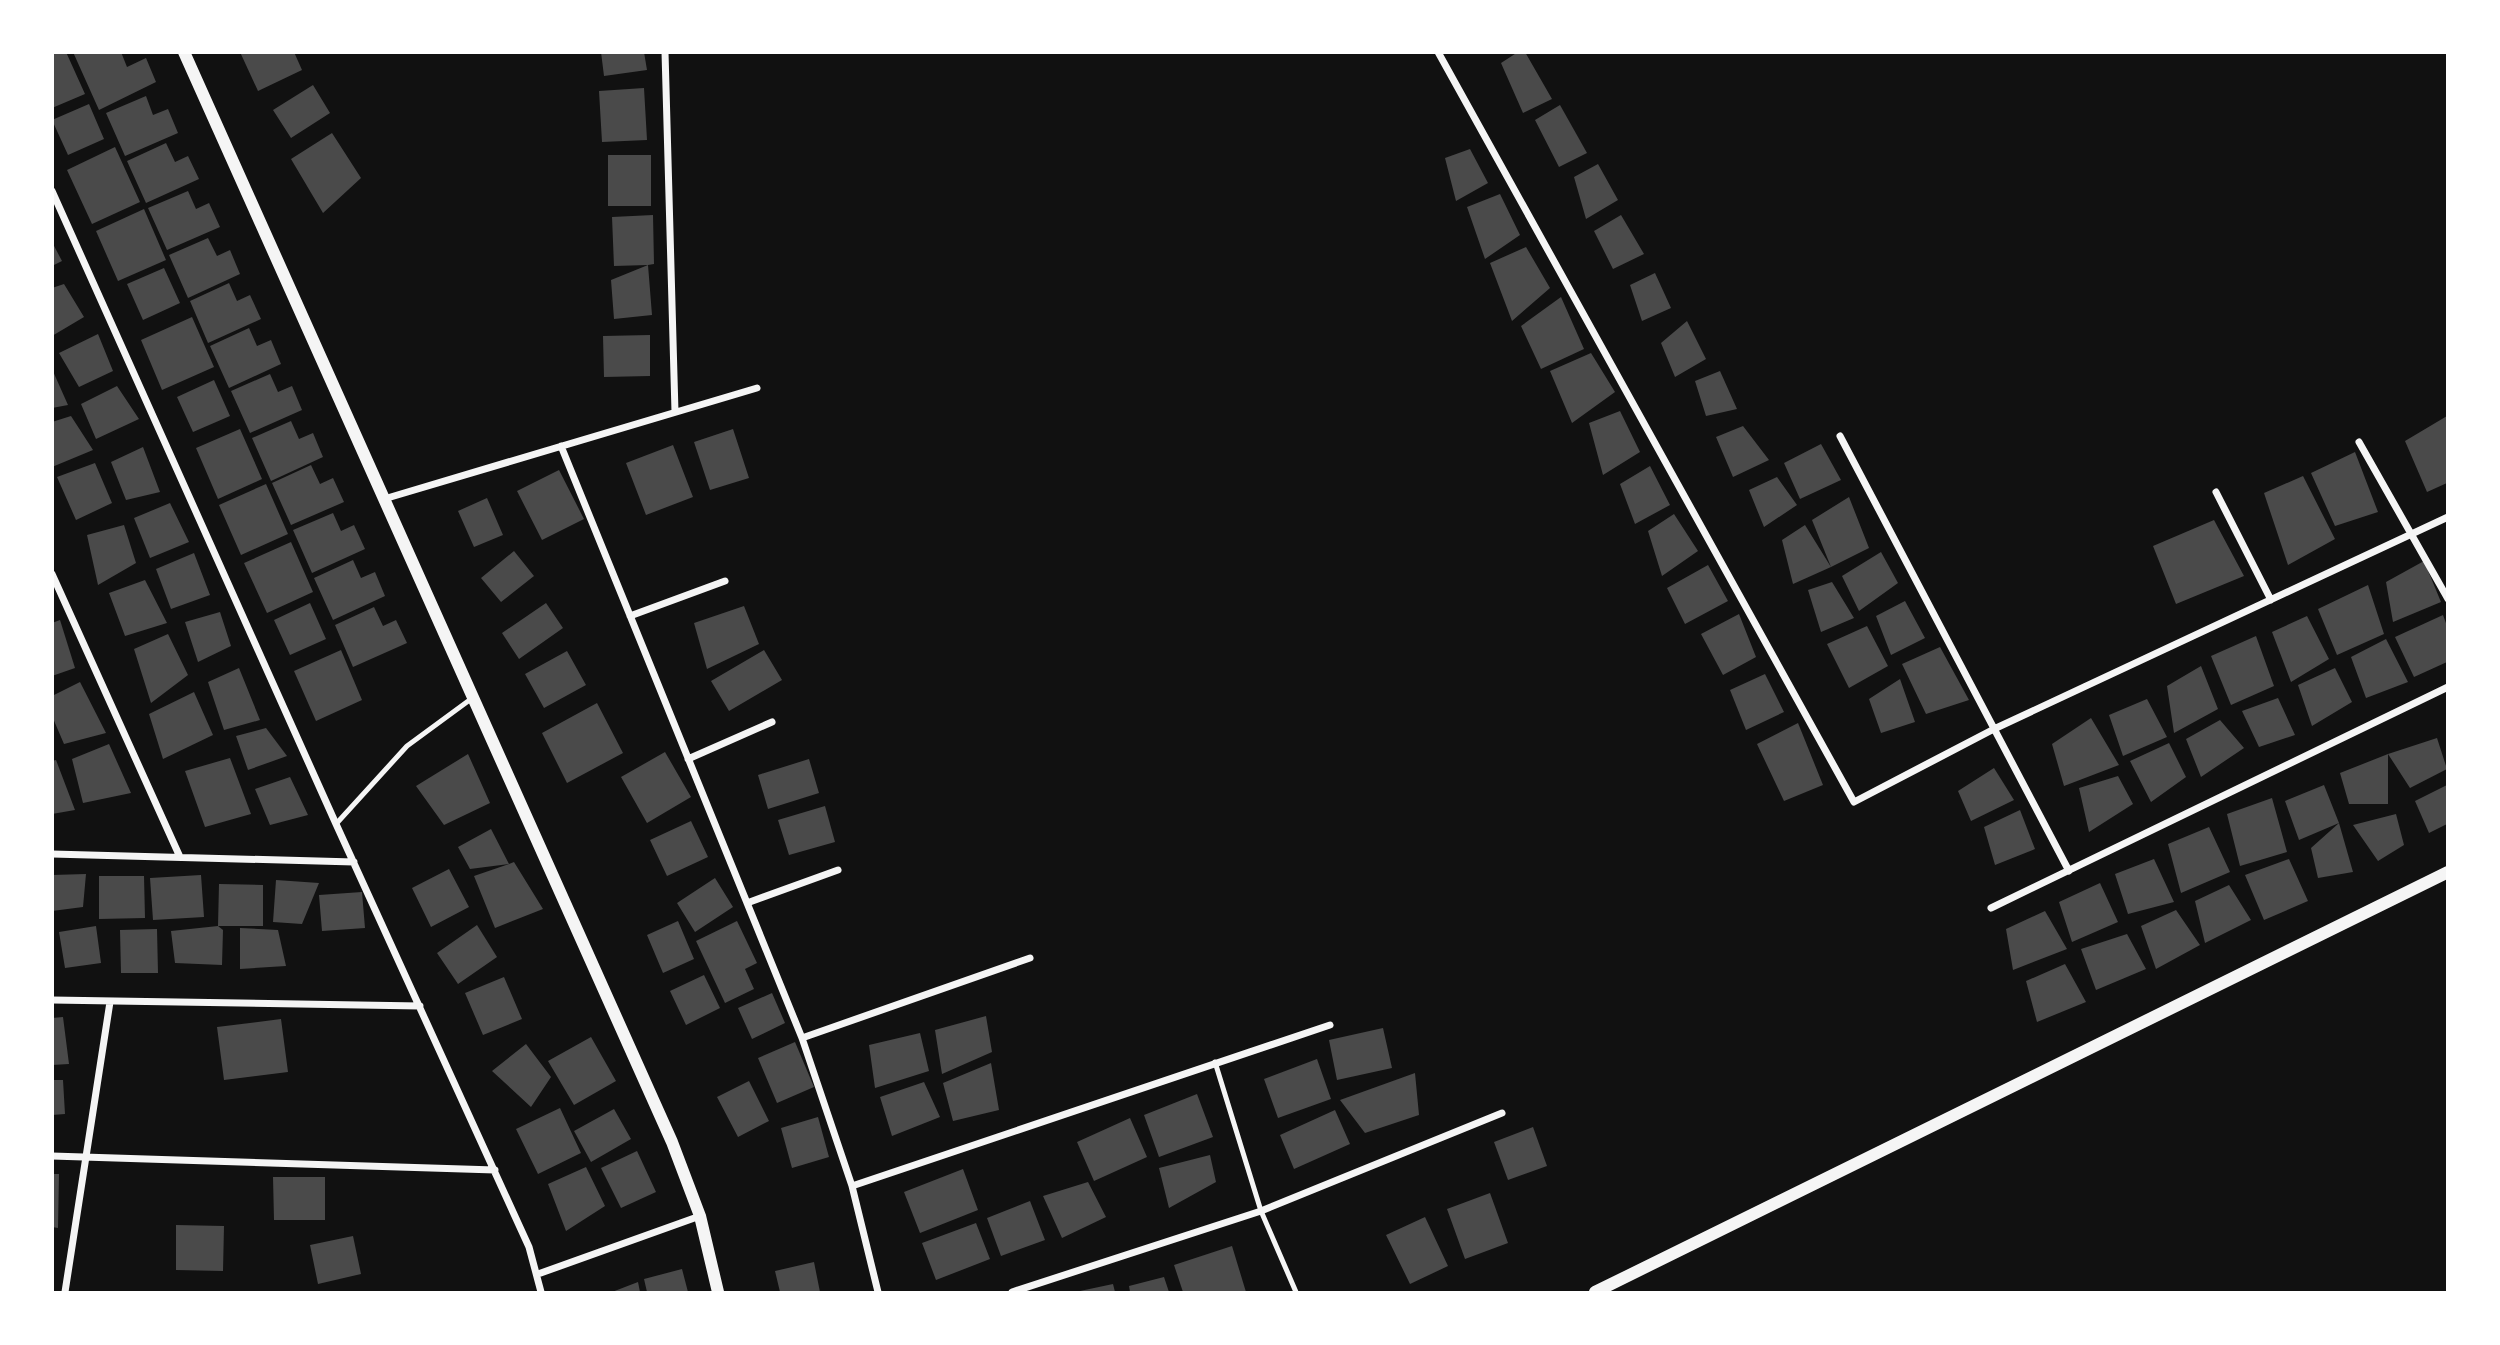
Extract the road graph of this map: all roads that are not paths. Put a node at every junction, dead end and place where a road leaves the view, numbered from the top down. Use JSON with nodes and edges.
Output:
{"nodes":[{"id":1,"x":184,"y":52,"type":"edge"},
{"id":2,"x":666,"y":52,"type":"edge"},
{"id":3,"x":1438,"y":52,"type":"edge"},
{"id":4,"x":52,"y":191,"type":"edge"},
{"id":5,"x":757,"y":388,"type":"dead end"},
{"id":6,"x":675,"y":412,"type":"junction"},
{"id":7,"x":1840,"y":436,"type":"dead end"},
{"id":8,"x":2360,"y":442,"type":"dead end"},
{"id":9,"x":561,"y":446,"type":"junction"},
{"id":10,"x":2216,"y":492,"type":"dead end"},
{"id":11,"x":384,"y":499,"type":"junction"},
{"id":12,"x":2448,"y":517,"type":"edge"},
{"id":13,"x":2410,"y":534,"type":"junction"},
{"id":14,"x":52,"y":573,"type":"edge"},
{"id":15,"x":725,"y":581,"type":"dead end"},
{"id":16,"x":2448,"y":599,"type":"edge"},
{"id":17,"x":2271,"y":600,"type":"junction"},
{"id":18,"x":630,"y":617,"type":"junction"},
{"id":19,"x":2448,"y":687,"type":"edge"},
{"id":20,"x":474,"y":697,"type":"junction"},
{"id":21,"x":772,"y":722,"type":"dead end"},
{"id":22,"x":1994,"y":729,"type":"junction"},
{"id":23,"x":688,"y":759,"type":"junction"},
{"id":24,"x":336,"y":824,"type":"junction"},
{"id":25,"x":52,"y":854,"type":"edge"},
{"id":26,"x":180,"y":857,"type":"junction"},
{"id":27,"x":354,"y":862,"type":"junction"},
{"id":28,"x":838,"y":870,"type":"dead end"},
{"id":29,"x":2069,"y":871,"type":"junction"},
{"id":30,"x":2448,"y":872,"type":"edge"},
{"id":31,"x":747,"y":904,"type":"junction"},
{"id":32,"x":1991,"y":908,"type":"dead end"},
{"id":33,"x":1030,"y":958,"type":"dead end"},
{"id":34,"x":52,"y":1000,"type":"edge"},
{"id":35,"x":110,"y":1002,"type":"junction"},
{"id":36,"x":419,"y":1006,"type":"junction"},
{"id":37,"x":1330,"y":1025,"type":"dead end"},
{"id":38,"x":802,"y":1038,"type":"junction"},
{"id":39,"x":1215,"y":1062,"type":"junction"},
{"id":40,"x":1502,"y":1113,"type":"dead end"},
{"id":41,"x":52,"y":1156,"type":"edge"},
{"id":42,"x":86,"y":1157,"type":"junction"},
{"id":43,"x":495,"y":1170,"type":"junction"},
{"id":44,"x":852,"y":1185,"type":"junction"},
{"id":45,"x":1261,"y":1211,"type":"junction"},
{"id":46,"x":700,"y":1216,"type":"junction"},
{"id":47,"x":538,"y":1275,"type":"junction"},
{"id":48,"x":65,"y":1293,"type":"edge"},
{"id":49,"x":541,"y":1293,"type":"edge"},
{"id":50,"x":718,"y":1293,"type":"edge"},
{"id":51,"x":878,"y":1293,"type":"edge"},
{"id":52,"x":1012,"y":1293,"type":"edge"},
{"id":53,"x":1296,"y":1293,"type":"edge"},
{"id":54,"x":1595,"y":1293,"type":"edge"}],
"edges":[{"from":1,"to":11,"type":"street"},
{"from":2,"to":6,"type":"street"},
{"from":3,"to":22,"type":"street"},
{"from":4,"to":24,"type":"street"},
{"from":5,"to":6,"type":"street"},
{"from":6,"to":9,"type":"street"},
{"from":7,"to":22,"type":"street"},
{"from":8,"to":13,"type":"street"},
{"from":9,"to":11,"type":"street"},
{"from":9,"to":18,"type":"street"},
{"from":10,"to":17,"type":"street"},
{"from":11,"to":20,"type":"street"},
{"from":12,"to":13,"type":"street"},
{"from":13,"to":16,"type":"street"},
{"from":13,"to":17,"type":"street"},
{"from":14,"to":26,"type":"street"},
{"from":15,"to":18,"type":"street"},
{"from":17,"to":22,"type":"street"},
{"from":18,"to":23,"type":"street"},
{"from":19,"to":29,"type":"street"},
{"from":20,"to":24,"type":"lane"},
{"from":20,"to":46,"type":"street"},
{"from":21,"to":23,"type":"street"},
{"from":22,"to":29,"type":"street"},
{"from":23,"to":31,"type":"street"},
{"from":24,"to":27,"type":"street"},
{"from":25,"to":26,"type":"street"},
{"from":26,"to":27,"type":"street"},
{"from":27,"to":36,"type":"street"},
{"from":28,"to":31,"type":"street"},
{"from":29,"to":32,"type":"street"},
{"from":30,"to":54,"type":"street"},
{"from":31,"to":38,"type":"street"},
{"from":33,"to":38,"type":"street"},
{"from":34,"to":35,"type":"street"},
{"from":35,"to":36,"type":"street"},
{"from":35,"to":42,"type":"street"},
{"from":36,"to":43,"type":"street"},
{"from":37,"to":39,"type":"street"},
{"from":38,"to":44,"type":"street"},
{"from":39,"to":44,"type":"street"},
{"from":39,"to":45,"type":"lane"},
{"from":40,"to":45,"type":"street"},
{"from":41,"to":42,"type":"street"},
{"from":42,"to":43,"type":"street"},
{"from":42,"to":48,"type":"street"},
{"from":43,"to":47,"type":"street"},
{"from":44,"to":51,"type":"street"},
{"from":45,"to":52,"type":"street"},
{"from":45,"to":53,"type":"lane"},
{"from":46,"to":47,"type":"street"},
{"from":46,"to":50,"type":"street"},
{"from":47,"to":49,"type":"street"}]}
